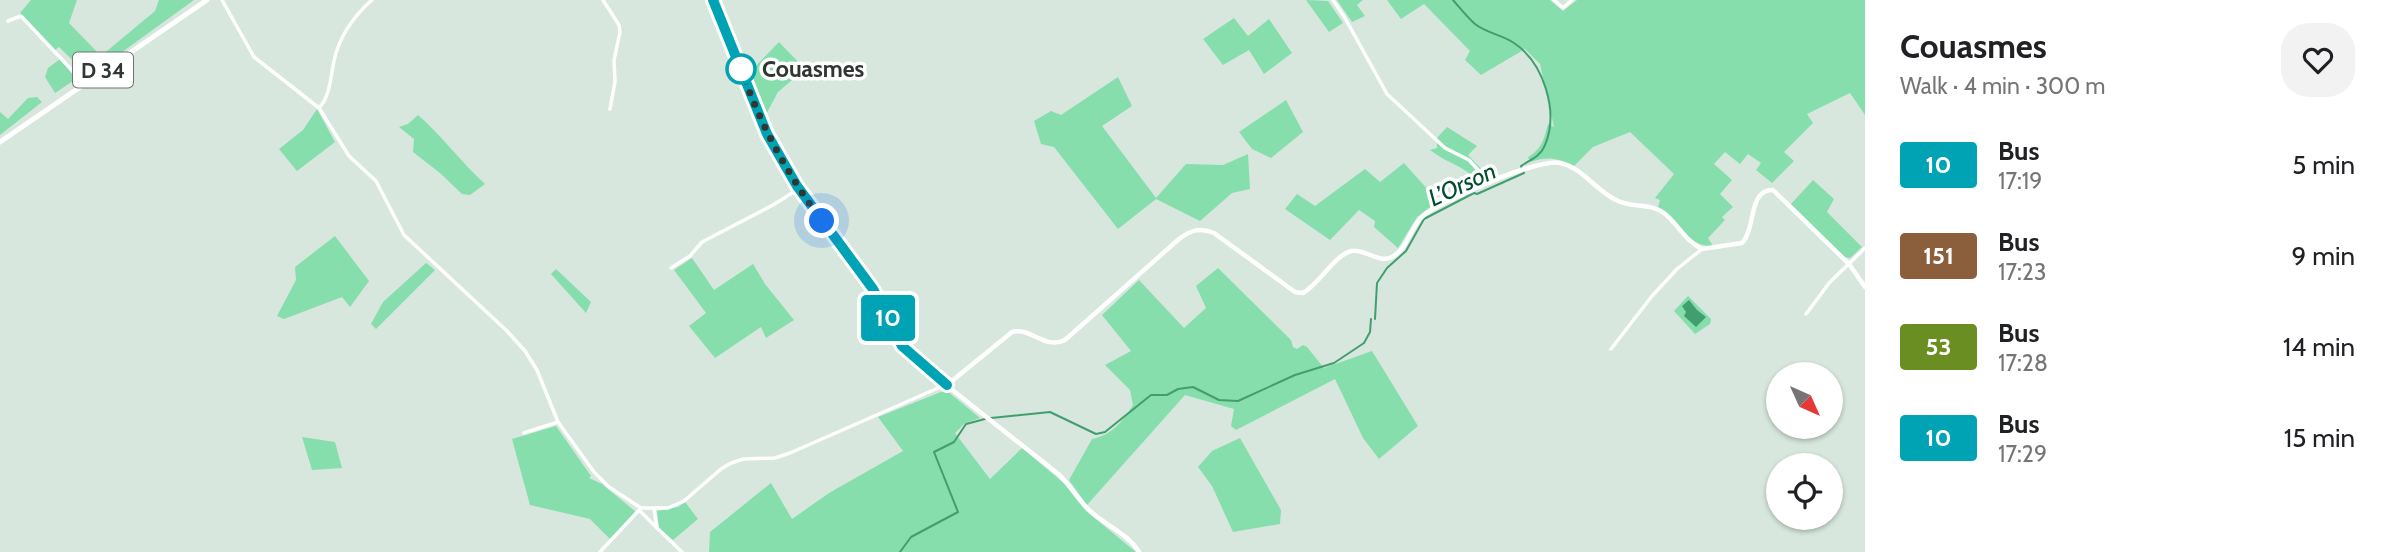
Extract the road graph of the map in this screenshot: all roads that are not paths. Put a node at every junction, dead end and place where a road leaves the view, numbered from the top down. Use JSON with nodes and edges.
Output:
{"nodes":[{"id":1,"x":207,"y":0,"type":"edge"},
{"id":2,"x":222,"y":0,"type":"edge"},
{"id":3,"x":372,"y":0,"type":"edge"},
{"id":4,"x":603,"y":0,"type":"edge"},
{"id":5,"x":713,"y":0,"type":"edge"},
{"id":6,"x":1333,"y":0,"type":"edge"},
{"id":7,"x":1554,"y":0,"type":"edge"},
{"id":8,"x":1572,"y":0,"type":"edge"},
{"id":9,"x":8,"y":21,"type":"dead end"},
{"id":10,"x":84,"y":83,"type":"junction"},
{"id":11,"x":319,"y":108,"type":"junction"},
{"id":12,"x":610,"y":110,"type":"dead end"},
{"id":13,"x":0,"y":142,"type":"edge"},
{"id":14,"x":1490,"y":183,"type":"junction"},
{"id":15,"x":797,"y":186,"type":"junction"},
{"id":16,"x":1865,"y":248,"type":"edge"},
{"id":17,"x":1702,"y":249,"type":"junction"},
{"id":18,"x":1849,"y":264,"type":"junction"},
{"id":19,"x":671,"y":268,"type":"dead end"},
{"id":20,"x":1865,"y":287,"type":"edge"},
{"id":21,"x":1806,"y":314,"type":"dead end"},
{"id":22,"x":1611,"y":349,"type":"dead end"},
{"id":23,"x":947,"y":385,"type":"junction"},
{"id":24,"x":558,"y":422,"type":"junction"},
{"id":25,"x":524,"y":433,"type":"dead end"},
{"id":26,"x":640,"y":509,"type":"junction"},
{"id":27,"x":654,"y":509,"type":"junction"},
{"id":28,"x":657,"y":528,"type":"junction"},
{"id":29,"x":600,"y":552,"type":"edge"},
{"id":30,"x":682,"y":552,"type":"edge"},
{"id":31,"x":1139,"y":552,"type":"edge"}],
"edges":[{"from":1,"to":10,"type":"main road","number":"D 34"},
{"from":2,"to":11,"type":"street"},
{"from":3,"to":11,"type":"street"},
{"from":4,"to":12,"type":"street"},
{"from":5,"to":15,"type":"street"},
{"from":6,"to":14,"type":"street"},
{"from":7,"to":8,"type":"street"},
{"from":9,"to":10,"type":"street"},
{"from":10,"to":13,"type":"main road","number":"D 34"},
{"from":11,"to":24,"type":"street"},
{"from":14,"to":17,"type":"street"},
{"from":14,"to":23,"type":"street"},
{"from":15,"to":19,"type":"street"},
{"from":15,"to":23,"type":"street"},
{"from":16,"to":18,"type":"street"},
{"from":17,"to":18,"type":"street"},
{"from":17,"to":22,"type":"street"},
{"from":18,"to":20,"type":"street"},
{"from":18,"to":21,"type":"street"},
{"from":23,"to":27,"type":"street"},
{"from":23,"to":31,"type":"street"},
{"from":24,"to":25,"type":"street"},
{"from":24,"to":26,"type":"street"},
{"from":26,"to":27,"type":"street"},
{"from":26,"to":28,"type":"street"},
{"from":26,"to":29,"type":"street"},
{"from":27,"to":28,"type":"street"},
{"from":28,"to":30,"type":"street"}]}
